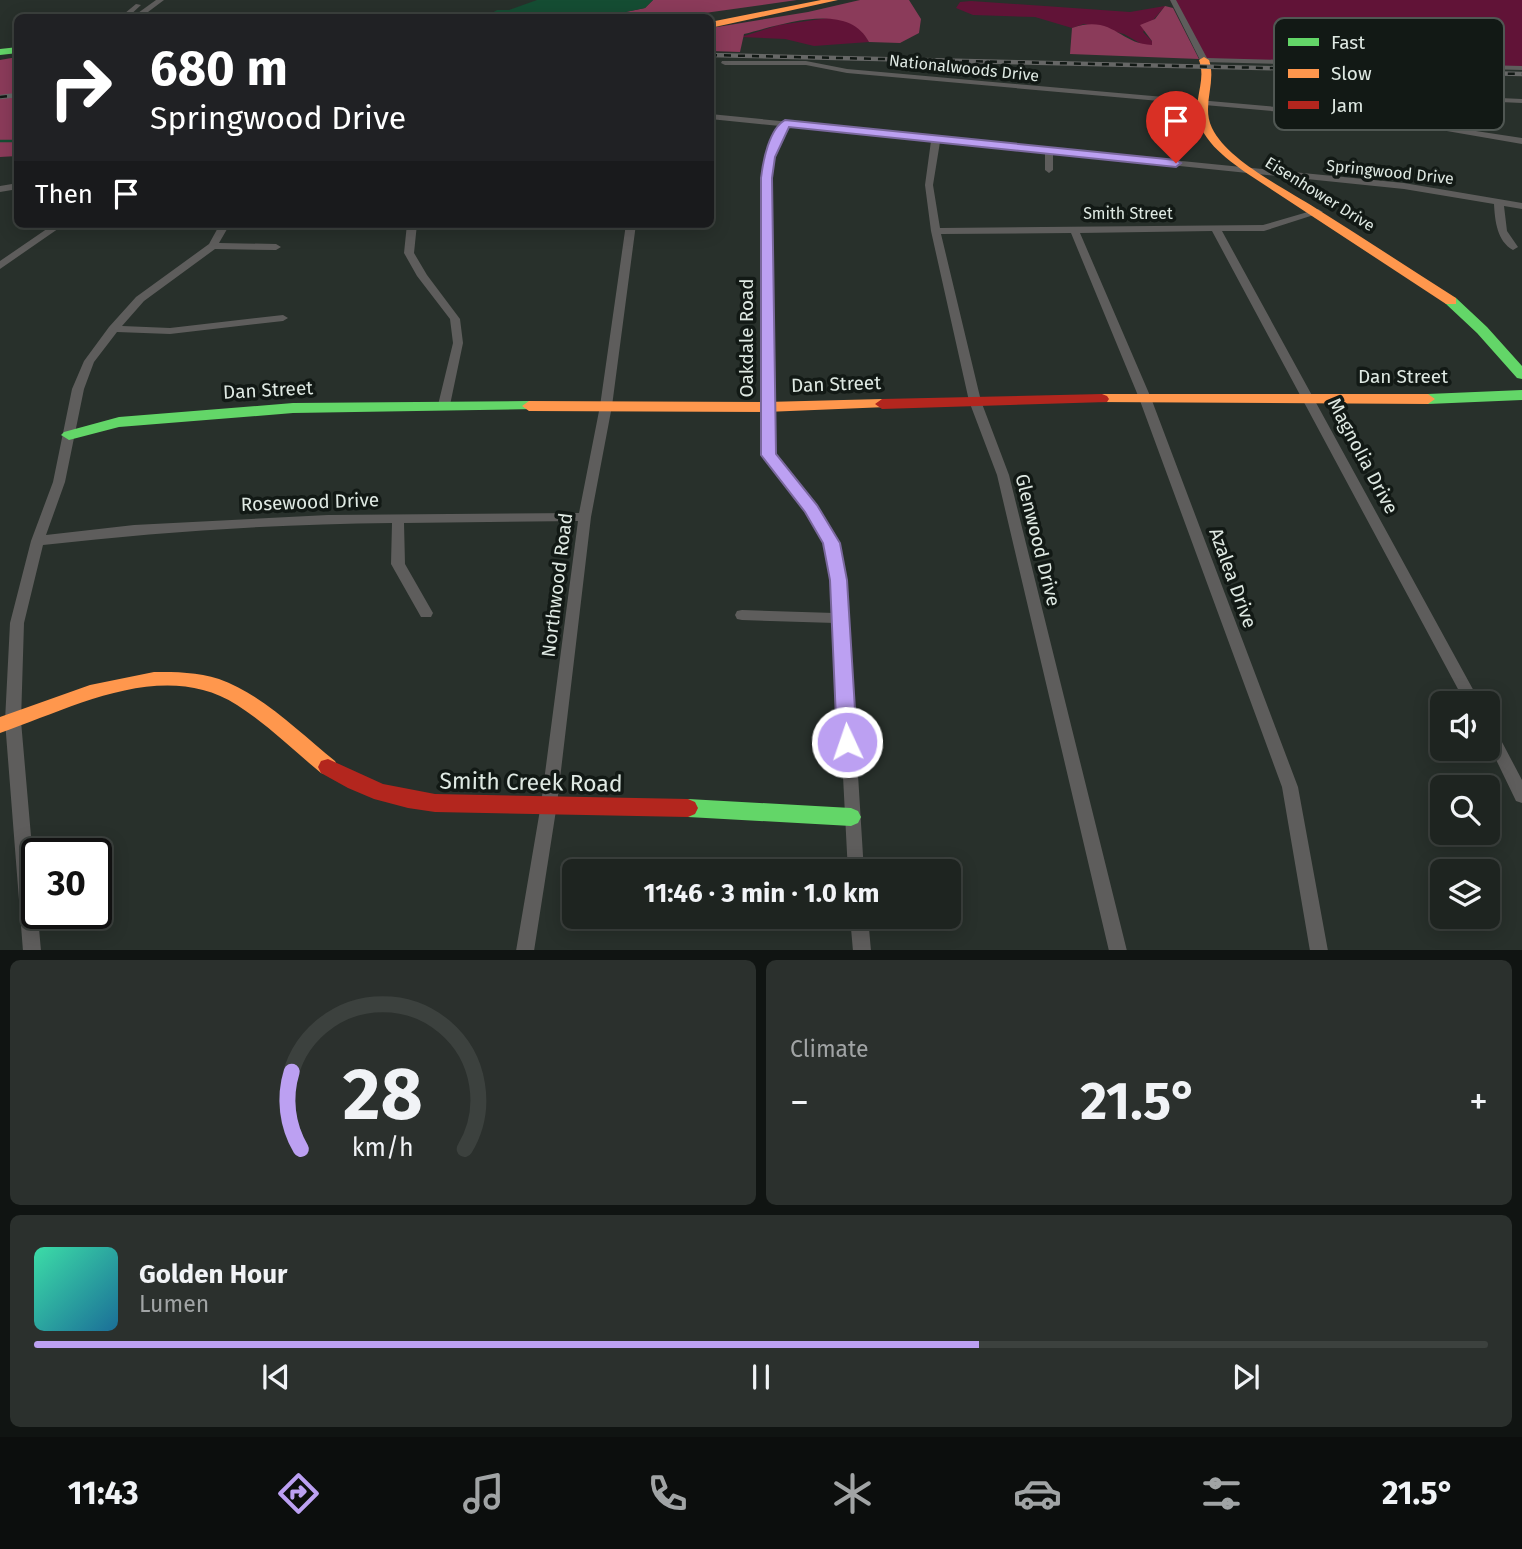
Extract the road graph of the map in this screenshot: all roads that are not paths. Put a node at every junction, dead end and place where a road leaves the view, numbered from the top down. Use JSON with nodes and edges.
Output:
{"nodes":[{"id":1,"x":148,"y":0,"type":"edge"},
{"id":2,"x":161,"y":0,"type":"edge"},
{"id":3,"x":817,"y":0,"type":"edge"},
{"id":4,"x":834,"y":0,"type":"edge"},
{"id":5,"x":1173,"y":0,"type":"edge"},
{"id":6,"x":128,"y":14,"type":"edge"},
{"id":7,"x":140,"y":14,"type":"edge"},
{"id":8,"x":714,"y":22,"type":"edge"},
{"id":9,"x":714,"y":22,"type":"edge"},
{"id":10,"x":1204,"y":60,"type":"junction"},
{"id":11,"x":1274,"y":62,"type":"edge"},
{"id":12,"x":724,"y":63,"type":"dead end"},
{"id":13,"x":1504,"y":68,"type":"edge"},
{"id":14,"x":1522,"y":68,"type":"edge"},
{"id":15,"x":1504,"y":100,"type":"edge"},
{"id":16,"x":1522,"y":101,"type":"edge"},
{"id":17,"x":1202,"y":102,"type":"junction"},
{"id":18,"x":1274,"y":109,"type":"edge"},
{"id":19,"x":714,"y":116,"type":"edge"},
{"id":20,"x":785,"y":124,"type":"junction"},
{"id":21,"x":1458,"y":130,"type":"edge"},
{"id":22,"x":936,"y":139,"type":"junction"},
{"id":23,"x":1522,"y":141,"type":"edge"},
{"id":24,"x":1049,"y":149,"type":"junction"},
{"id":25,"x":1049,"y":170,"type":"dead end"},
{"id":26,"x":1252,"y":172,"type":"junction"},
{"id":27,"x":1499,"y":201,"type":"junction"},
{"id":28,"x":1522,"y":206,"type":"edge"},
{"id":29,"x":1318,"y":212,"type":"junction"},
{"id":30,"x":54,"y":228,"type":"edge"},
{"id":31,"x":223,"y":228,"type":"edge"},
{"id":32,"x":412,"y":228,"type":"edge"},
{"id":33,"x":630,"y":228,"type":"edge"},
{"id":34,"x":1215,"y":228,"type":"junction"},
{"id":35,"x":1074,"y":229,"type":"junction"},
{"id":36,"x":936,"y":231,"type":"junction"},
{"id":37,"x":213,"y":246,"type":"junction"},
{"id":38,"x":276,"y":247,"type":"dead end"},
{"id":39,"x":1513,"y":247,"type":"dead end"},
{"id":40,"x":0,"y":266,"type":"edge"},
{"id":41,"x":283,"y":318,"type":"dead end"},
{"id":42,"x":113,"y":329,"type":"junction"},
{"id":43,"x":1522,"y":375,"type":"edge"},
{"id":44,"x":1522,"y":395,"type":"edge"},
{"id":45,"x":1308,"y":396,"type":"junction"},
{"id":46,"x":1145,"y":398,"type":"junction"},
{"id":47,"x":975,"y":401,"type":"junction"},
{"id":48,"x":444,"y":405,"type":"junction"},
{"id":49,"x":606,"y":406,"type":"junction"},
{"id":50,"x":766,"y":407,"type":"junction"},
{"id":51,"x":69,"y":435,"type":"junction"},
{"id":52,"x":585,"y":517,"type":"junction"},
{"id":53,"x":398,"y":519,"type":"junction"},
{"id":54,"x":37,"y":541,"type":"junction"},
{"id":55,"x":426,"y":613,"type":"dead end"},
{"id":56,"x":742,"y":615,"type":"dead end"},
{"id":57,"x":840,"y":618,"type":"junction"},
{"id":58,"x":1467,"y":691,"type":"edge"},
{"id":59,"x":7,"y":723,"type":"edge"},
{"id":60,"x":1500,"y":753,"type":"edge"},
{"id":61,"x":1522,"y":796,"type":"edge"},
{"id":62,"x":549,"y":804,"type":"junction"},
{"id":63,"x":851,"y":817,"type":"junction"},
{"id":64,"x":855,"y":859,"type":"edge"},
{"id":65,"x":860,"y":929,"type":"edge"},
{"id":66,"x":32,"y":950,"type":"edge"},
{"id":67,"x":525,"y":950,"type":"edge"},
{"id":68,"x":862,"y":950,"type":"edge"},
{"id":69,"x":1118,"y":950,"type":"edge"},
{"id":70,"x":1319,"y":950,"type":"edge"}],
"edges":[{"from":1,"to":6,"type":"street"},
{"from":2,"to":7,"type":"street"},
{"from":3,"to":8,"type":"street"},
{"from":4,"to":9,"type":"street"},
{"from":5,"to":10,"type":"street","name":"Eisenhower Drive"},
{"from":10,"to":11,"type":"street"},
{"from":10,"to":17,"type":"street","name":"Eisenhower Drive"},
{"from":12,"to":17,"type":"street","name":"Nationalwoods Drive"},
{"from":13,"to":14,"type":"street"},
{"from":15,"to":16,"type":"street"},
{"from":17,"to":18,"type":"street","name":"Nationalwoods Drive"},
{"from":17,"to":26,"type":"street","name":"Eisenhower Drive"},
{"from":19,"to":20,"type":"street","name":"Springwood Drive"},
{"from":20,"to":22,"type":"street","name":"Springwood Drive"},
{"from":20,"to":50,"type":"street","name":"Oakdale Road"},
{"from":21,"to":23,"type":"street","name":"Nationalwoods Drive"},
{"from":22,"to":24,"type":"street","name":"Springwood Drive"},
{"from":22,"to":36,"type":"street","name":"Glenwood Drive"},
{"from":24,"to":25,"type":"street"},
{"from":24,"to":26,"type":"street","name":"Springwood Drive"},
{"from":26,"to":27,"type":"street","name":"Springwood Drive"},
{"from":26,"to":29,"type":"street","name":"Eisenhower Drive"},
{"from":27,"to":28,"type":"street","name":"Springwood Drive"},
{"from":27,"to":39,"type":"street"},
{"from":29,"to":34,"type":"street","name":"Smith Street"},
{"from":29,"to":43,"type":"street","name":"Eisenhower Drive"},
{"from":30,"to":40,"type":"street"},
{"from":31,"to":37,"type":"street"},
{"from":32,"to":48,"type":"street"},
{"from":33,"to":49,"type":"street","name":"Northwood Road"},
{"from":34,"to":35,"type":"street","name":"Smith Street"},
{"from":34,"to":45,"type":"street","name":"Magnolia Drive"},
{"from":35,"to":36,"type":"street","name":"Smith Street"},
{"from":35,"to":46,"type":"street","name":"Azalea Drive"},
{"from":36,"to":47,"type":"street","name":"Glenwood Drive"},
{"from":37,"to":38,"type":"street"},
{"from":37,"to":42,"type":"street"},
{"from":41,"to":42,"type":"street"},
{"from":42,"to":51,"type":"street"},
{"from":44,"to":45,"type":"street","name":"Dan Street"},
{"from":45,"to":46,"type":"street","name":"Dan Street"},
{"from":45,"to":58,"type":"street","name":"Magnolia Drive"},
{"from":46,"to":47,"type":"street","name":"Dan Street"},
{"from":46,"to":70,"type":"street","name":"Azalea Drive"},
{"from":47,"to":50,"type":"street","name":"Dan Street"},
{"from":47,"to":69,"type":"street","name":"Glenwood Drive"},
{"from":48,"to":49,"type":"street","name":"Dan Street"},
{"from":48,"to":51,"type":"street","name":"Dan Street"},
{"from":49,"to":50,"type":"street","name":"Dan Street"},
{"from":49,"to":52,"type":"street","name":"Northwood Road"},
{"from":50,"to":57,"type":"street","name":"Oakdale Road"},
{"from":51,"to":54,"type":"street"},
{"from":52,"to":53,"type":"street","name":"Rosewood Drive"},
{"from":52,"to":62,"type":"street","name":"Northwood Road"},
{"from":53,"to":54,"type":"street","name":"Rosewood Drive"},
{"from":53,"to":55,"type":"street"},
{"from":54,"to":59,"type":"street"},
{"from":56,"to":57,"type":"street"},
{"from":57,"to":63,"type":"street","name":"Oakdale Road"},
{"from":59,"to":62,"type":"street","name":"Smith Creek Road"},
{"from":59,"to":66,"type":"street"},
{"from":60,"to":61,"type":"street"},
{"from":62,"to":63,"type":"street","name":"Smith Creek Road"},
{"from":62,"to":67,"type":"street","name":"Northwood Road"},
{"from":63,"to":64,"type":"street","name":"Oakdale Road"},
{"from":65,"to":68,"type":"street"}]}
